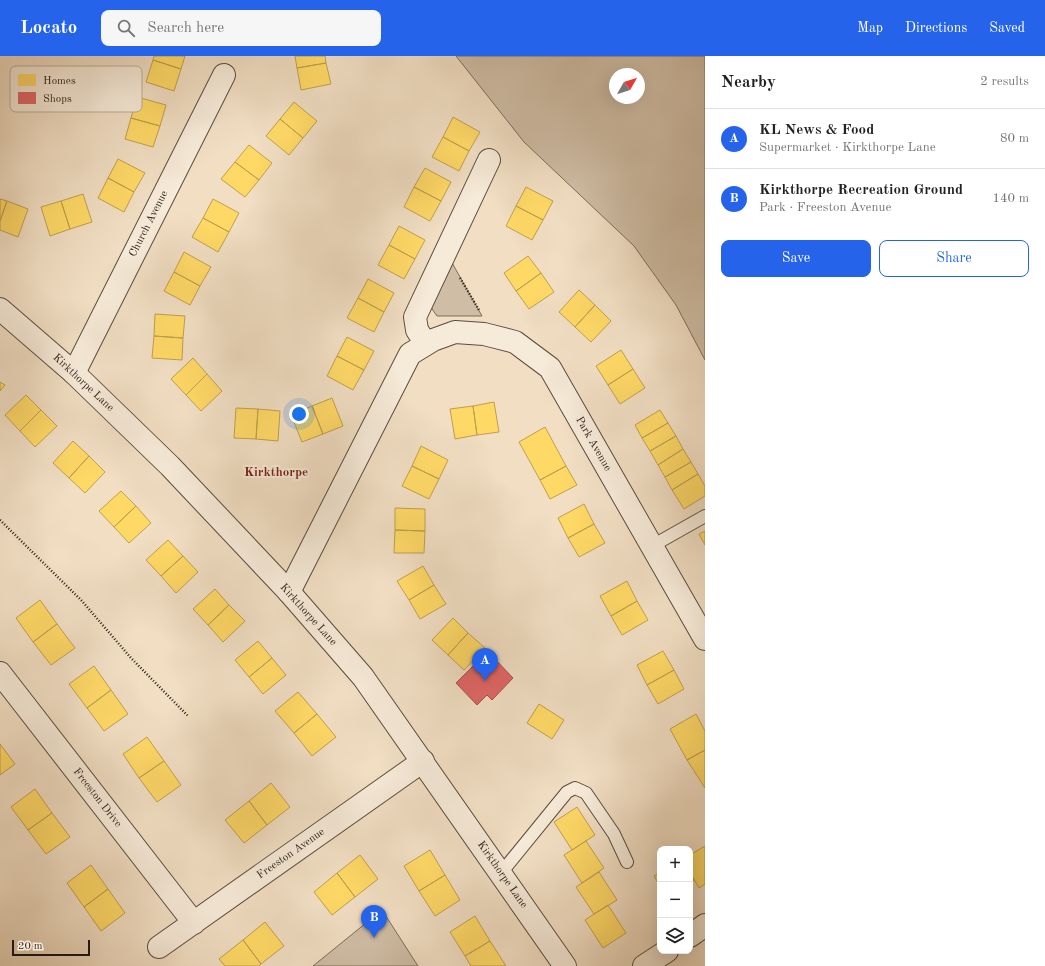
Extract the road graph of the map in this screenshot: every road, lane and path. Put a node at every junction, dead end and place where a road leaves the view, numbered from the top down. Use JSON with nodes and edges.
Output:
{"nodes":[{"id":1,"x":224,"y":75,"type":"dead end"},
{"id":2,"x":489,"y":160,"type":"dead end"},
{"id":3,"x":444,"y":254,"type":"junction"},
{"id":4,"x":0,"y":309,"type":"edge"},
{"id":5,"x":494,"y":336,"type":"junction"},
{"id":6,"x":426,"y":344,"type":"junction"},
{"id":7,"x":74,"y":373,"type":"junction"},
{"id":8,"x":705,"y":516,"type":"edge"},
{"id":9,"x":0,"y":520,"type":"edge"},
{"id":10,"x":652,"y":546,"type":"junction"},
{"id":11,"x":289,"y":592,"type":"junction"},
{"id":12,"x":705,"y":639,"type":"edge"},
{"id":13,"x":0,"y":673,"type":"edge"},
{"id":14,"x":188,"y":716,"type":"dead end"},
{"id":15,"x":423,"y":761,"type":"junction"},
{"id":16,"x":627,"y":862,"type":"dead end"},
{"id":17,"x":501,"y":873,"type":"junction"},
{"id":18,"x":194,"y":922,"type":"junction"},
{"id":19,"x":705,"y":925,"type":"edge"},
{"id":20,"x":693,"y":934,"type":"edge"},
{"id":21,"x":159,"y":947,"type":"dead end"},
{"id":22,"x":662,"y":954,"type":"edge"},
{"id":23,"x":565,"y":966,"type":"edge"},
{"id":24,"x":644,"y":966,"type":"edge"}],
"edges":[{"from":1,"to":7,"type":"street","name":"Church Avenue"},
{"from":2,"to":3,"type":"street"},
{"from":3,"to":5,"type":"path"},
{"from":3,"to":6,"type":"street"},
{"from":4,"to":7,"type":"street","name":"Kirkthorpe Lane"},
{"from":5,"to":6,"type":"street","name":"Park Avenue"},
{"from":5,"to":10,"type":"street","name":"Park Avenue"},
{"from":6,"to":11,"type":"street","name":"Park Avenue"},
{"from":7,"to":11,"type":"street","name":"Kirkthorpe Lane"},
{"from":8,"to":10,"type":"lane"},
{"from":9,"to":14,"type":"path"},
{"from":10,"to":12,"type":"street","name":"Park Avenue"},
{"from":11,"to":15,"type":"street","name":"Kirkthorpe Lane"},
{"from":13,"to":18,"type":"street","name":"Freeston Drive"},
{"from":15,"to":17,"type":"street","name":"Kirkthorpe Lane"},
{"from":15,"to":18,"type":"street","name":"Freeston Avenue"},
{"from":16,"to":17,"type":"lane"},
{"from":17,"to":23,"type":"street","name":"Kirkthorpe Lane"},
{"from":18,"to":21,"type":"street","name":"Freeston Avenue"},
{"from":19,"to":20,"type":"street"},
{"from":22,"to":24,"type":"street"}]}
